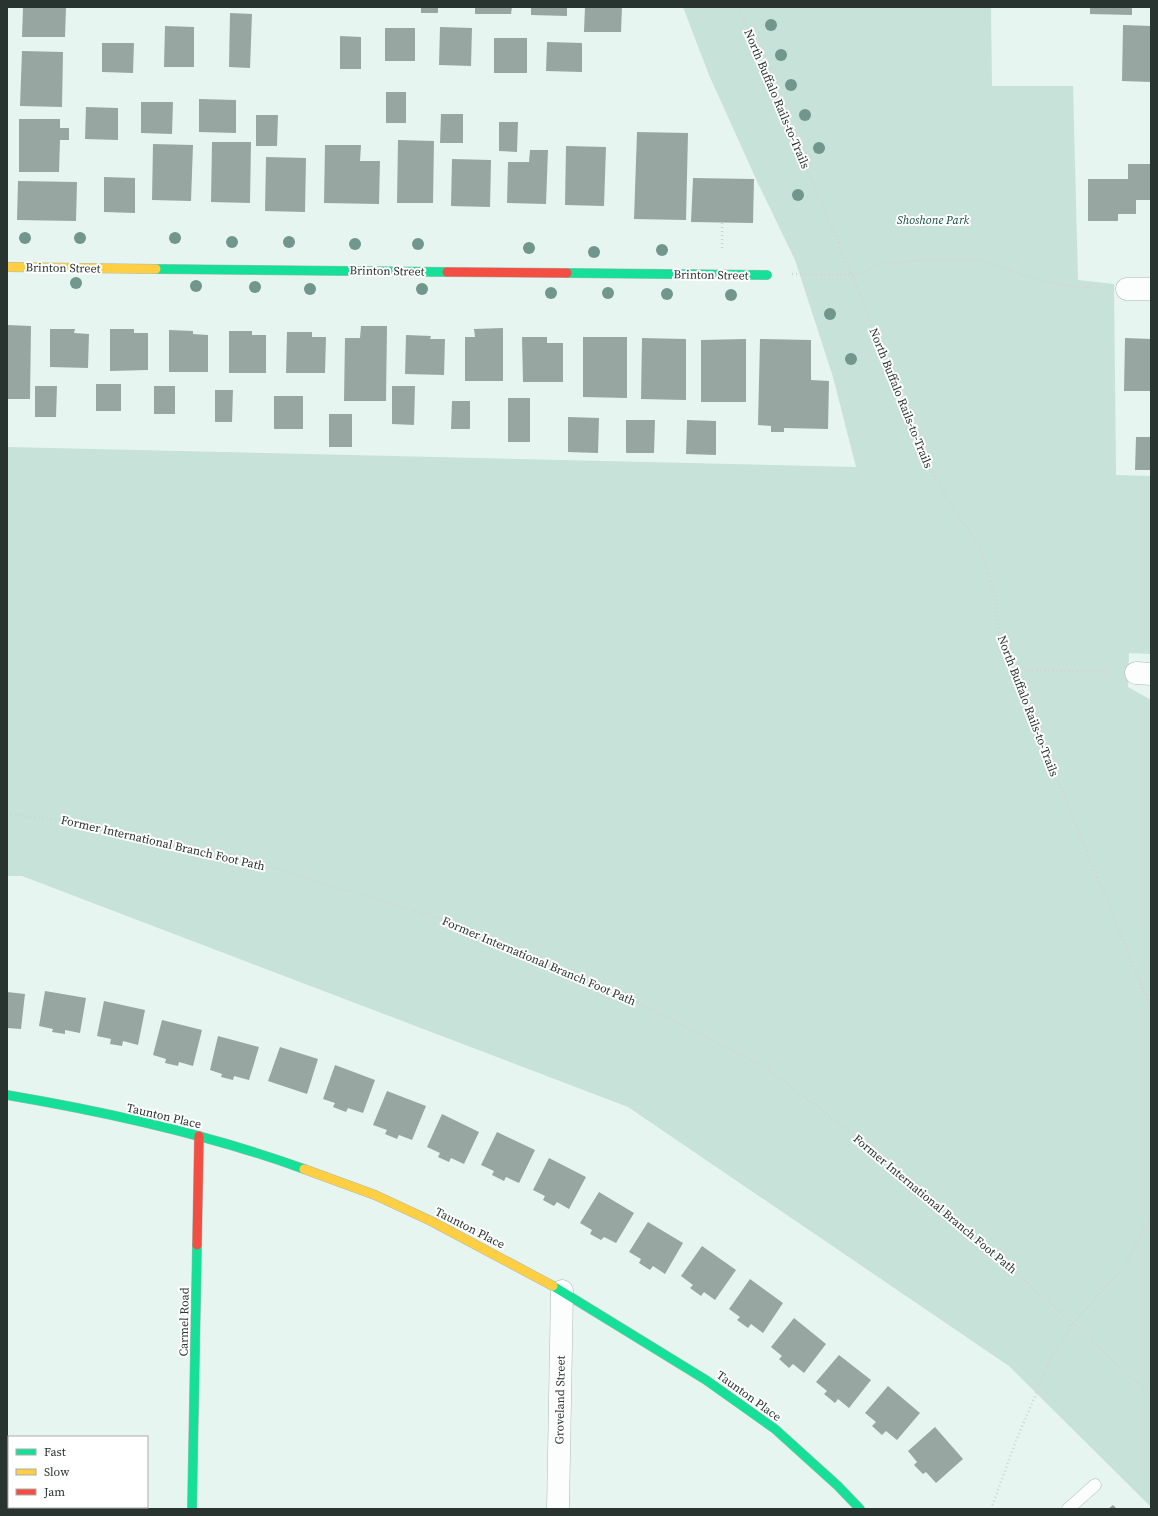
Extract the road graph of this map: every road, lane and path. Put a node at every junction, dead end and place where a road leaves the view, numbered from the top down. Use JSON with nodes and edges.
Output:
{"nodes":[{"id":1,"x":738,"y":7,"type":"edge"},
{"id":2,"x":722,"y":222,"type":"dead end"},
{"id":3,"x":722,"y":255,"type":"dead end"},
{"id":4,"x":7,"y":267,"type":"edge"},
{"id":5,"x":767,"y":275,"type":"joint"},
{"id":6,"x":852,"y":275,"type":"junction"},
{"id":7,"x":1127,"y":289,"type":"joint"},
{"id":8,"x":1151,"y":289,"type":"edge"},
{"id":9,"x":1012,"y":670,"type":"junction"},
{"id":10,"x":1144,"y":673,"type":"edge"},
{"id":11,"x":7,"y":814,"type":"edge"},
{"id":12,"x":1151,"y":1009,"type":"edge"},
{"id":13,"x":7,"y":1095,"type":"edge"},
{"id":14,"x":199,"y":1136,"type":"junction"},
{"id":15,"x":1151,"y":1215,"type":"edge"},
{"id":16,"x":562,"y":1291,"type":"junction"},
{"id":17,"x":1073,"y":1323,"type":"junction"},
{"id":18,"x":1151,"y":1396,"type":"edge"},
{"id":19,"x":1095,"y":1485,"type":"dead end"},
{"id":20,"x":192,"y":1509,"type":"edge"},
{"id":21,"x":558,"y":1509,"type":"edge"},
{"id":22,"x":860,"y":1509,"type":"edge"},
{"id":23,"x":990,"y":1509,"type":"edge"},
{"id":24,"x":1068,"y":1509,"type":"edge"}],
"edges":[{"from":1,"to":6,"type":"path","name":"North Buffalo Rails-to-Trails"},
{"from":2,"to":3,"type":"path"},
{"from":4,"to":5,"type":"street","name":"Brinton Street"},
{"from":5,"to":6,"type":"path"},
{"from":6,"to":7,"type":"path"},
{"from":6,"to":9,"type":"path","name":"North Buffalo Rails-to-Trails"},
{"from":7,"to":8,"type":"street"},
{"from":9,"to":10,"type":"path"},
{"from":9,"to":12,"type":"path","name":"North Buffalo Rails-to-Trails"},
{"from":11,"to":17,"type":"path","name":"Former International Branch Foot Path"},
{"from":13,"to":14,"type":"street","name":"Taunton Place"},
{"from":14,"to":16,"type":"street","name":"Taunton Place"},
{"from":14,"to":20,"type":"street","name":"Carmel Road"},
{"from":15,"to":17,"type":"path"},
{"from":16,"to":21,"type":"street","name":"Groveland Street"},
{"from":16,"to":22,"type":"street","name":"Taunton Place"},
{"from":17,"to":18,"type":"path","name":"Former International Branch Foot Path"},
{"from":17,"to":23,"type":"path"},
{"from":19,"to":24,"type":"lane"}]}
